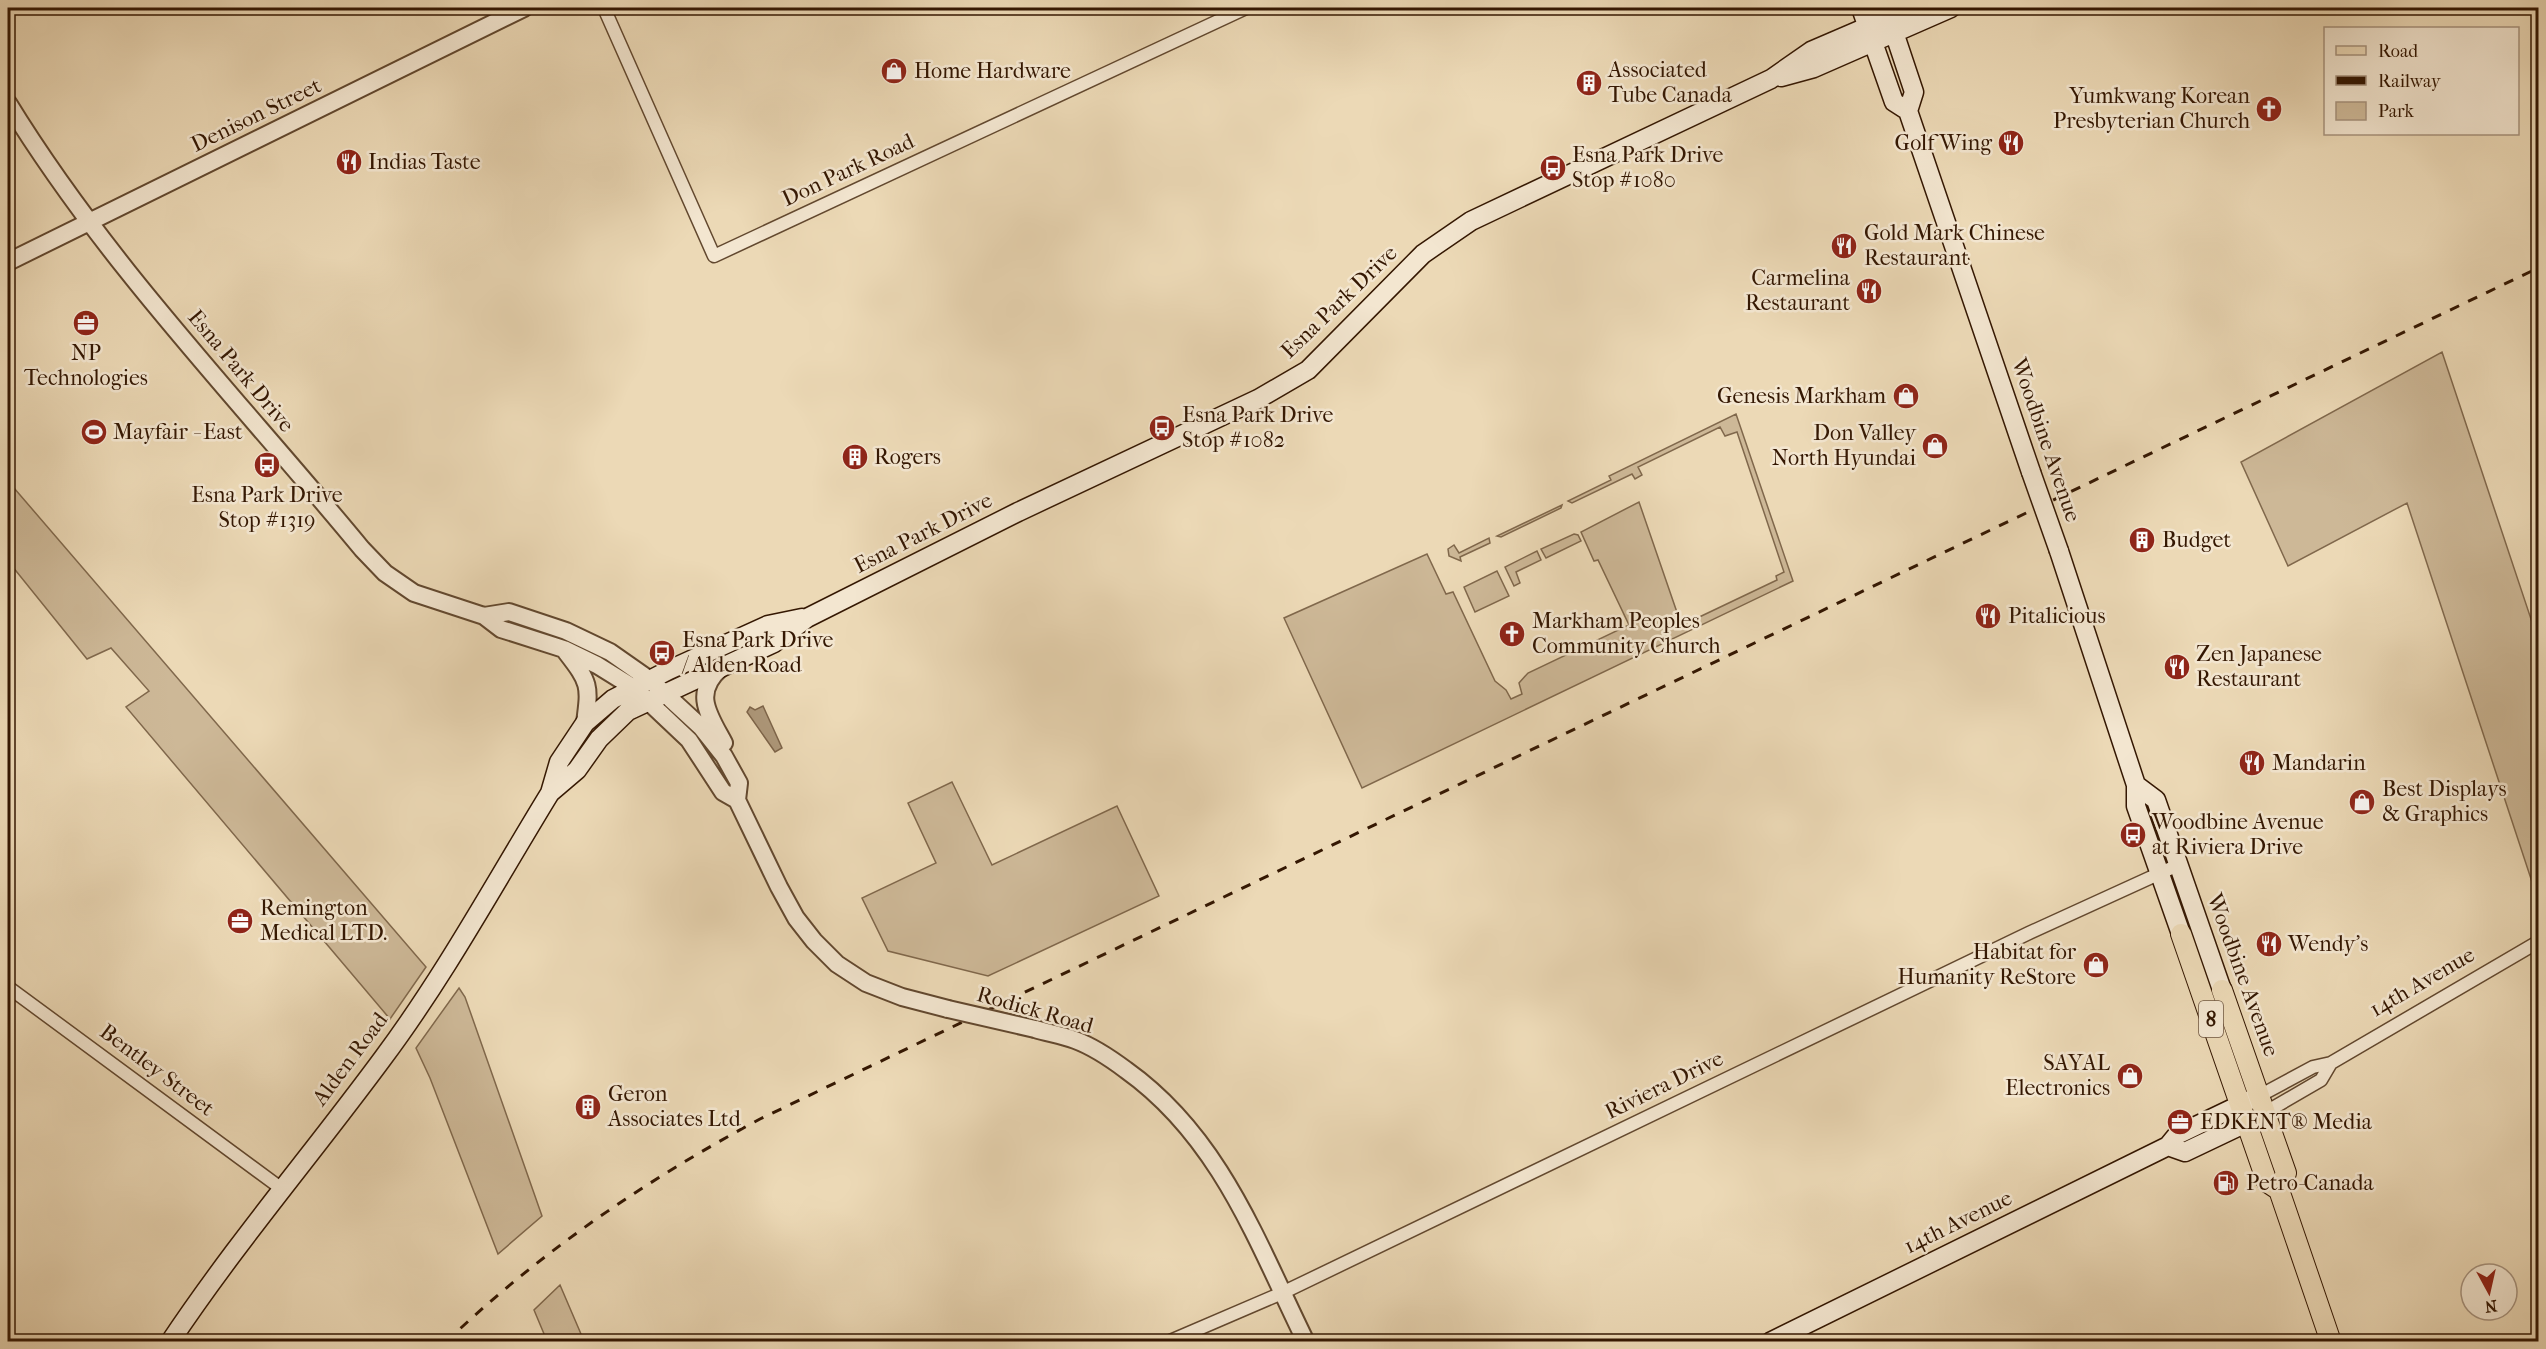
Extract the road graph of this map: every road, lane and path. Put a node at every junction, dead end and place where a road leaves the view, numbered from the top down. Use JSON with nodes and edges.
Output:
{"nodes":[{"id":1,"x":524,"y":8,"type":"edge"},
{"id":2,"x":604,"y":8,"type":"edge"},
{"id":3,"x":1246,"y":8,"type":"edge"},
{"id":4,"x":1911,"y":8,"type":"edge"},
{"id":5,"x":1951,"y":8,"type":"edge"},
{"id":6,"x":1890,"y":19,"type":"edge"},
{"id":7,"x":1867,"y":25,"type":"edge"},
{"id":8,"x":8,"y":103,"type":"edge"},
{"id":9,"x":1908,"y":111,"type":"junction"},
{"id":10,"x":89,"y":224,"type":"junction"},
{"id":11,"x":8,"y":262,"type":"edge"},
{"id":12,"x":484,"y":616,"type":"junction"},
{"id":13,"x":807,"y":618,"type":"junction"},
{"id":14,"x":564,"y":649,"type":"junction"},
{"id":15,"x":726,"y":664,"type":"junction"},
{"id":16,"x":642,"y":684,"type":"junction"},
{"id":17,"x":657,"y":697,"type":"junction"},
{"id":18,"x":585,"y":723,"type":"junction"},
{"id":19,"x":739,"y":783,"type":"junction"},
{"id":20,"x":2136,"y":785,"type":"junction"},
{"id":21,"x":550,"y":793,"type":"junction"},
{"id":22,"x":737,"y":800,"type":"junction"},
{"id":23,"x":2178,"y":865,"type":"junction"},
{"id":24,"x":2158,"y":873,"type":"junction"},
{"id":25,"x":2181,"y":934,"type":"joint"},
{"id":26,"x":2538,"y":942,"type":"edge"},
{"id":27,"x":8,"y":987,"type":"edge"},
{"id":28,"x":2222,"y":990,"type":"joint"},
{"id":29,"x":2238,"y":1031,"type":"junction"},
{"id":30,"x":2217,"y":1036,"type":"junction"},
{"id":31,"x":2331,"y":1063,"type":"junction"},
{"id":32,"x":2263,"y":1104,"type":"junction"},
{"id":33,"x":2244,"y":1113,"type":"junction"},
{"id":34,"x":282,"y":1188,"type":"junction"},
{"id":35,"x":2279,"y":1190,"type":"junction"},
{"id":36,"x":1282,"y":1293,"type":"junction"},
{"id":37,"x":170,"y":1341,"type":"edge"},
{"id":38,"x":1168,"y":1341,"type":"edge"},
{"id":39,"x":1305,"y":1341,"type":"edge"},
{"id":40,"x":1770,"y":1341,"type":"edge"},
{"id":41,"x":2331,"y":1341,"type":"edge"}],
"edges":[{"from":1,"to":10,"type":"street","name":"Denison Street"},
{"from":2,"to":3,"type":"street","name":"Don Park Road"},
{"from":4,"to":6,"type":"main road"},
{"from":5,"to":6,"type":"main road"},
{"from":6,"to":7,"type":"main road","name":"Esna Park Drive"},
{"from":6,"to":9,"type":"main road","name":"Woodbine Avenue","number":"8"},
{"from":7,"to":9,"type":"main road","name":"Woodbine Avenue","number":"8"},
{"from":7,"to":13,"type":"main road","name":"Esna Park Drive"},
{"from":8,"to":10,"type":"street","name":"Esna Park Drive"},
{"from":9,"to":20,"type":"main road","name":"Woodbine Avenue","number":"8","bridge":true},
{"from":10,"to":11,"type":"street","name":"Denison Street"},
{"from":10,"to":12,"type":"street","name":"Esna Park Drive"},
{"from":12,"to":14,"type":"street","name":"Esna Park Drive"},
{"from":12,"to":16,"type":"street","name":"Esna Park Drive"},
{"from":13,"to":15,"type":"main road","name":"Esna Park Drive"},
{"from":13,"to":16,"type":"main road","name":"Esna Park Drive"},
{"from":14,"to":16,"type":"street","name":"Esna Park Drive"},
{"from":14,"to":18,"type":"street"},
{"from":15,"to":17,"type":"main road","name":"Esna Park Drive"},
{"from":15,"to":19,"type":"street"},
{"from":16,"to":17,"type":"street","name":"Esna Park Drive"},
{"from":16,"to":18,"type":"main road","name":"Alden Road"},
{"from":17,"to":19,"type":"street"},
{"from":17,"to":21,"type":"main road","name":"Alden Road"},
{"from":17,"to":22,"type":"street","name":"Rodick Road"},
{"from":18,"to":21,"type":"main road","name":"Alden Road"},
{"from":19,"to":22,"type":"street"},
{"from":20,"to":23,"type":"main road","name":"Woodbine Avenue","number":"8"},
{"from":20,"to":24,"type":"main road","name":"Woodbine Avenue","number":"8"},
{"from":21,"to":34,"type":"main road","name":"Alden Road"},
{"from":22,"to":36,"type":"street","name":"Rodick Road","bridge":true},
{"from":23,"to":24,"type":"street","name":"Riviera Drive"},
{"from":23,"to":28,"type":"main road","name":"Woodbine Avenue","number":"8"},
{"from":24,"to":25,"type":"main road","name":"Woodbine Avenue","number":"8"},
{"from":24,"to":36,"type":"street","name":"Riviera Drive"},
{"from":25,"to":30,"type":"main road","name":"Woodbine Avenue","number":"8"},
{"from":26,"to":31,"type":"street","name":"14th Avenue"},
{"from":27,"to":34,"type":"street","name":"Bentley Street"},
{"from":28,"to":29,"type":"main road","name":"Woodbine Avenue","number":"8"},
{"from":29,"to":30,"type":"main road"},
{"from":29,"to":32,"type":"main road","name":"Woodbine Avenue","number":"8"},
{"from":30,"to":33,"type":"main road","name":"Woodbine Avenue","number":"8"},
{"from":31,"to":32,"type":"street","name":"14th Avenue"},
{"from":31,"to":32,"type":"street","name":"14th Avenue"},
{"from":32,"to":33,"type":"main road","name":"14th Avenue"},
{"from":32,"to":35,"type":"main road","name":"Woodbine Avenue","number":"8"},
{"from":33,"to":35,"type":"main road","name":"Woodbine Avenue","number":"8"},
{"from":33,"to":40,"type":"main road","name":"14th Avenue"},
{"from":34,"to":37,"type":"main road","name":"Alden Road"},
{"from":35,"to":41,"type":"main road","name":"Woodbine Avenue","number":"8"},
{"from":36,"to":38,"type":"street","name":"Riviera Drive"},
{"from":36,"to":39,"type":"street","name":"Rodick Road"}]}
